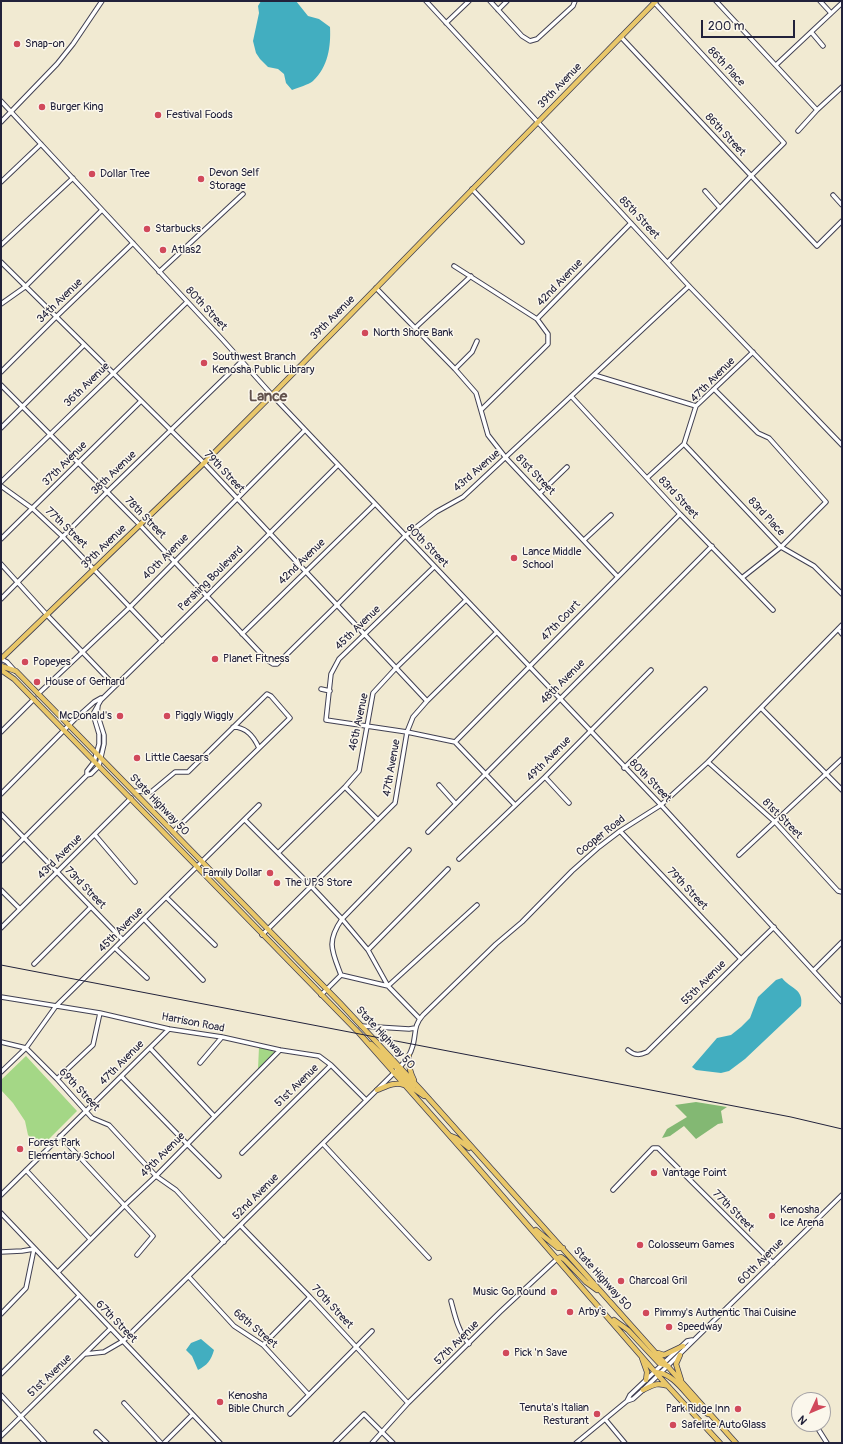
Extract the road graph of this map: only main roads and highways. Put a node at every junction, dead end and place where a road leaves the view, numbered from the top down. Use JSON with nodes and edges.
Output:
{"nodes":[{"id":1,"x":654,"y":2,"type":"edge"},
{"id":2,"x":1,"y":659,"type":"edge"},
{"id":3,"x":2,"y":668,"type":"edge"},
{"id":4,"x":364,"y":1040,"type":"junction"},
{"id":5,"x":409,"y":1056,"type":"road end"},
{"id":6,"x":400,"y":1068,"type":"junction"},
{"id":7,"x":394,"y":1072,"type":"junction"},
{"id":8,"x":415,"y":1084,"type":"junction"},
{"id":9,"x":406,"y":1086,"type":"junction"},
{"id":10,"x":377,"y":1090,"type":"road end"},
{"id":11,"x":432,"y":1102,"type":"junction"},
{"id":12,"x":450,"y":1136,"type":"junction"},
{"id":13,"x":477,"y":1154,"type":"junction"},
{"id":14,"x":519,"y":1214,"type":"junction"},
{"id":15,"x":563,"y":1248,"type":"junction"},
{"id":16,"x":558,"y":1258,"type":"junction"},
{"id":17,"x":606,"y":1297,"type":"junction"},
{"id":18,"x":608,"y":1316,"type":"junction"},
{"id":19,"x":683,"y":1346,"type":"road end"},
{"id":20,"x":654,"y":1351,"type":"junction"},
{"id":21,"x":638,"y":1352,"type":"junction"},
{"id":22,"x":680,"y":1355,"type":"road end"},
{"id":23,"x":665,"y":1365,"type":"junction"},
{"id":24,"x":659,"y":1373,"type":"junction"},
{"id":25,"x":646,"y":1380,"type":"road end"},
{"id":26,"x":682,"y":1382,"type":"junction"},
{"id":27,"x":670,"y":1388,"type":"junction"},
{"id":28,"x":643,"y":1390,"type":"road end"},
{"id":29,"x":716,"y":1420,"type":"junction"},
{"id":30,"x":720,"y":1443,"type":"edge"},
{"id":31,"x":736,"y":1443,"type":"edge"}],
"edges":[{"from":1,"to":2,"type":"main road","name":"39th Avenue"},
{"from":3,"to":4,"type":"main road","name":"State Highway 50"},
{"from":3,"to":6,"type":"main road","name":"State Highway 50"},
{"from":4,"to":6,"type":"main road"},
{"from":4,"to":7,"type":"main road","name":"State Highway 50"},
{"from":5,"to":8,"type":"main road"},
{"from":6,"to":8,"type":"main road","name":"State Highway 50"},
{"from":7,"to":9,"type":"main road","name":"State Highway 50"},
{"from":7,"to":11,"type":"main road"},
{"from":8,"to":11,"type":"main road","name":"State Highway 50"},
{"from":9,"to":10,"type":"main road"},
{"from":9,"to":12,"type":"main road","name":"State Highway 50"},
{"from":11,"to":13,"type":"main road","name":"State Highway 50"},
{"from":12,"to":13,"type":"main road"},
{"from":12,"to":14,"type":"main road","name":"State Highway 50"},
{"from":13,"to":15,"type":"main road","name":"State Highway 50"},
{"from":14,"to":15,"type":"main road"},
{"from":14,"to":16,"type":"main road","name":"State Highway 50"},
{"from":15,"to":17,"type":"main road","name":"State Highway 50"},
{"from":16,"to":17,"type":"main road"},
{"from":16,"to":18,"type":"main road","name":"State Highway 50"},
{"from":17,"to":20,"type":"main road","name":"State Highway 50"},
{"from":18,"to":21,"type":"main road","name":"State Highway 50"},
{"from":18,"to":23,"type":"main road"},
{"from":19,"to":20,"type":"main road"},
{"from":20,"to":23,"type":"main road","name":"State Highway 50"},
{"from":21,"to":24,"type":"main road","name":"State Highway 50"},
{"from":21,"to":25,"type":"main road"},
{"from":22,"to":26,"type":"main road"},
{"from":23,"to":26,"type":"main road","name":"State Highway 50"},
{"from":24,"to":27,"type":"main road","name":"State Highway 50"},
{"from":24,"to":29,"type":"main road"},
{"from":26,"to":29,"type":"main road","name":"State Highway 50"},
{"from":27,"to":28,"type":"main road"},
{"from":27,"to":30,"type":"main road","name":"State Highway 50"},
{"from":29,"to":31,"type":"main road","name":"State Highway 50"}]}
